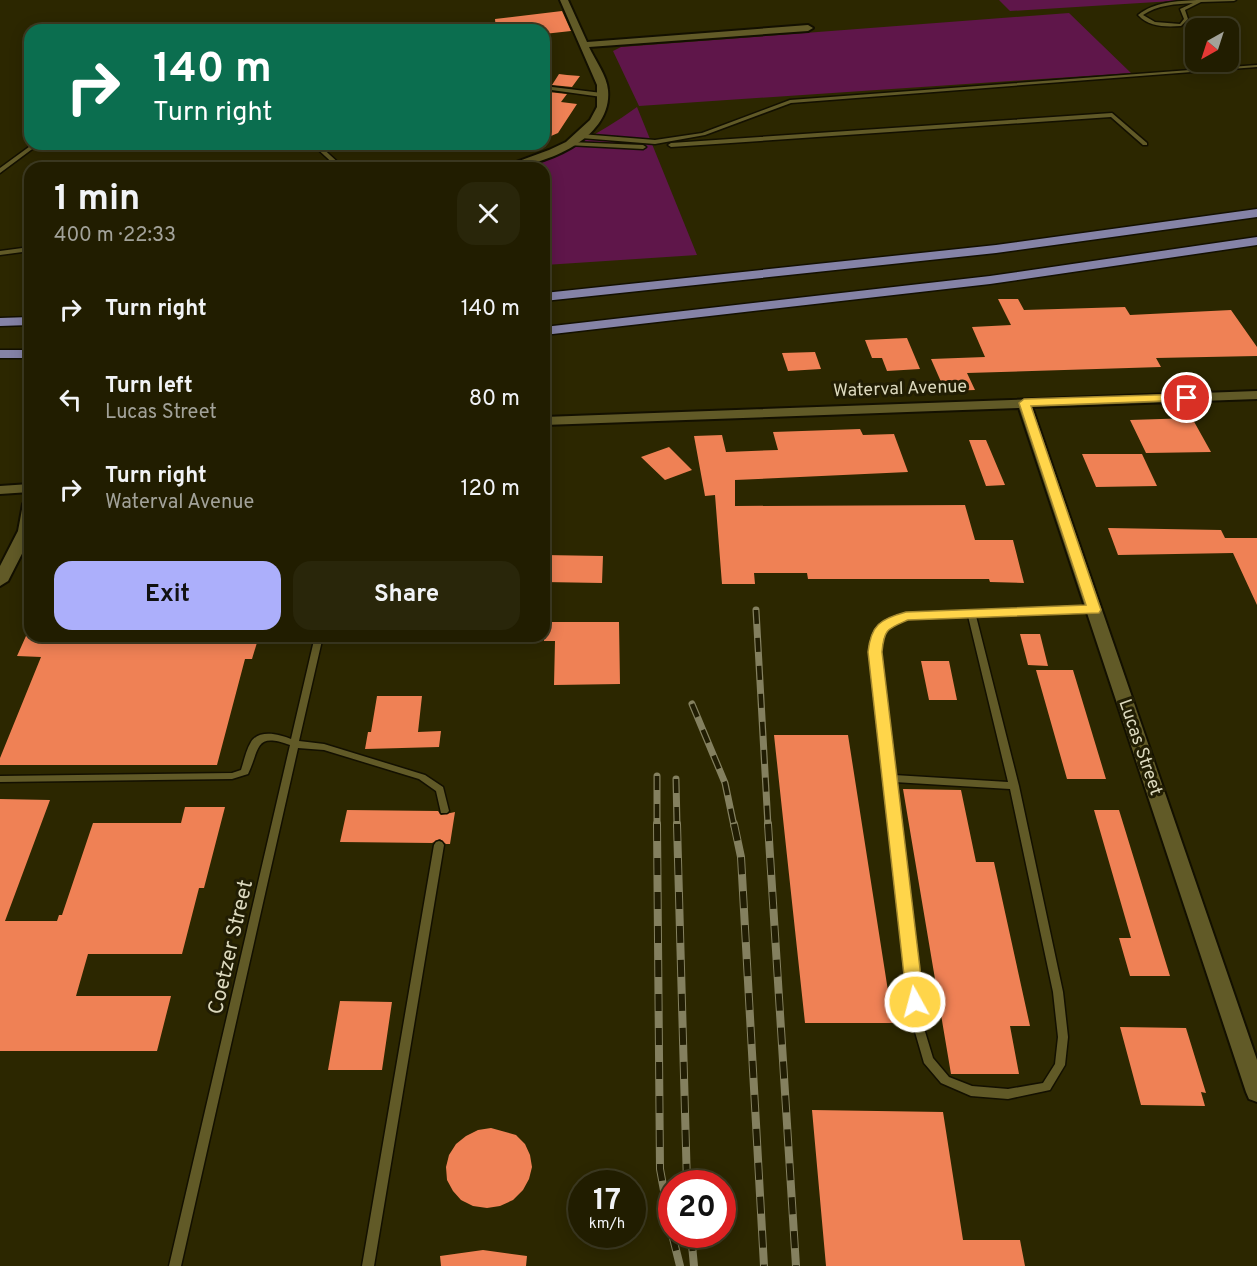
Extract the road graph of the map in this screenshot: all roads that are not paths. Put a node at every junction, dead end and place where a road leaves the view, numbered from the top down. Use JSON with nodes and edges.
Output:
{"nodes":[{"id":1,"x":564,"y":0,"type":"edge"},
{"id":2,"x":1234,"y":0,"type":"edge"},
{"id":3,"x":1199,"y":2,"type":"junction"},
{"id":4,"x":808,"y":28,"type":"dead end"},
{"id":5,"x":584,"y":45,"type":"junction"},
{"id":6,"x":1257,"y":66,"type":"edge"},
{"id":7,"x":550,"y":88,"type":"edge"},
{"id":8,"x":602,"y":95,"type":"junction"},
{"id":9,"x":581,"y":136,"type":"junction"},
{"id":10,"x":569,"y":144,"type":"junction"},
{"id":11,"x":1145,"y":144,"type":"dead end"},
{"id":12,"x":28,"y":150,"type":"edge"},
{"id":13,"x":322,"y":150,"type":"edge"},
{"id":14,"x":336,"y":162,"type":"edge"},
{"id":15,"x":526,"y":162,"type":"edge"},
{"id":16,"x":0,"y":171,"type":"edge"},
{"id":17,"x":1257,"y":213,"type":"edge"},
{"id":18,"x":1257,"y":241,"type":"edge"},
{"id":19,"x":24,"y":250,"type":"edge"},
{"id":20,"x":0,"y":254,"type":"edge"},
{"id":21,"x":550,"y":296,"type":"edge"},
{"id":22,"x":24,"y":321,"type":"edge"},
{"id":23,"x":0,"y":322,"type":"edge"},
{"id":24,"x":550,"y":330,"type":"edge"},
{"id":25,"x":0,"y":354,"type":"edge"},
{"id":26,"x":24,"y":354,"type":"edge"},
{"id":27,"x":1257,"y":395,"type":"edge"},
{"id":28,"x":1024,"y":403,"type":"junction"},
{"id":29,"x":550,"y":421,"type":"edge"},
{"id":30,"x":24,"y":488,"type":"edge"},
{"id":31,"x":0,"y":490,"type":"edge"},
{"id":32,"x":24,"y":534,"type":"edge"},
{"id":33,"x":0,"y":582,"type":"edge"},
{"id":34,"x":1094,"y":610,"type":"junction"},
{"id":35,"x":971,"y":613,"type":"junction"},
{"id":36,"x":318,"y":642,"type":"edge"},
{"id":37,"x":295,"y":744,"type":"junction"},
{"id":38,"x":889,"y":778,"type":"junction"},
{"id":39,"x":0,"y":779,"type":"edge"},
{"id":40,"x":1014,"y":786,"type":"junction"},
{"id":41,"x":444,"y":811,"type":"dead end"},
{"id":42,"x":439,"y":844,"type":"dead end"},
{"id":43,"x":1257,"y":1092,"type":"edge"},
{"id":44,"x":175,"y":1266,"type":"edge"},
{"id":45,"x":368,"y":1266,"type":"edge"}],
"edges":[{"from":1,"to":5,"type":"street"},
{"from":2,"to":3,"type":"lane"},
{"from":3,"to":3,"type":"lane"},
{"from":4,"to":5,"type":"street"},
{"from":5,"to":8,"type":"street"},
{"from":6,"to":9,"type":"lane"},
{"from":7,"to":8,"type":"lane"},
{"from":8,"to":9,"type":"street"},
{"from":9,"to":10,"type":"street"},
{"from":10,"to":11,"type":"lane"},
{"from":10,"to":15,"type":"street"},
{"from":12,"to":16,"type":"lane"},
{"from":13,"to":14,"type":"lane"},
{"from":17,"to":21,"type":"main road"},
{"from":18,"to":24,"type":"main road"},
{"from":19,"to":20,"type":"lane"},
{"from":22,"to":23,"type":"main road"},
{"from":25,"to":26,"type":"main road"},
{"from":27,"to":28,"type":"street","name":"Waterval Avenue"},
{"from":28,"to":29,"type":"street","name":"Waterval Avenue"},
{"from":28,"to":34,"type":"street","name":"Lucas Street"},
{"from":30,"to":31,"type":"street"},
{"from":32,"to":33,"type":"street"},
{"from":34,"to":35,"type":"lane"},
{"from":34,"to":43,"type":"street","name":"Lucas Street"},
{"from":35,"to":38,"type":"lane"},
{"from":35,"to":40,"type":"lane"},
{"from":36,"to":37,"type":"lane","name":"Coetzer Street"},
{"from":37,"to":39,"type":"lane"},
{"from":37,"to":41,"type":"lane"},
{"from":37,"to":44,"type":"lane","name":"Coetzer Street"},
{"from":38,"to":40,"type":"lane"},
{"from":38,"to":40,"type":"lane"},
{"from":42,"to":45,"type":"lane"}]}
